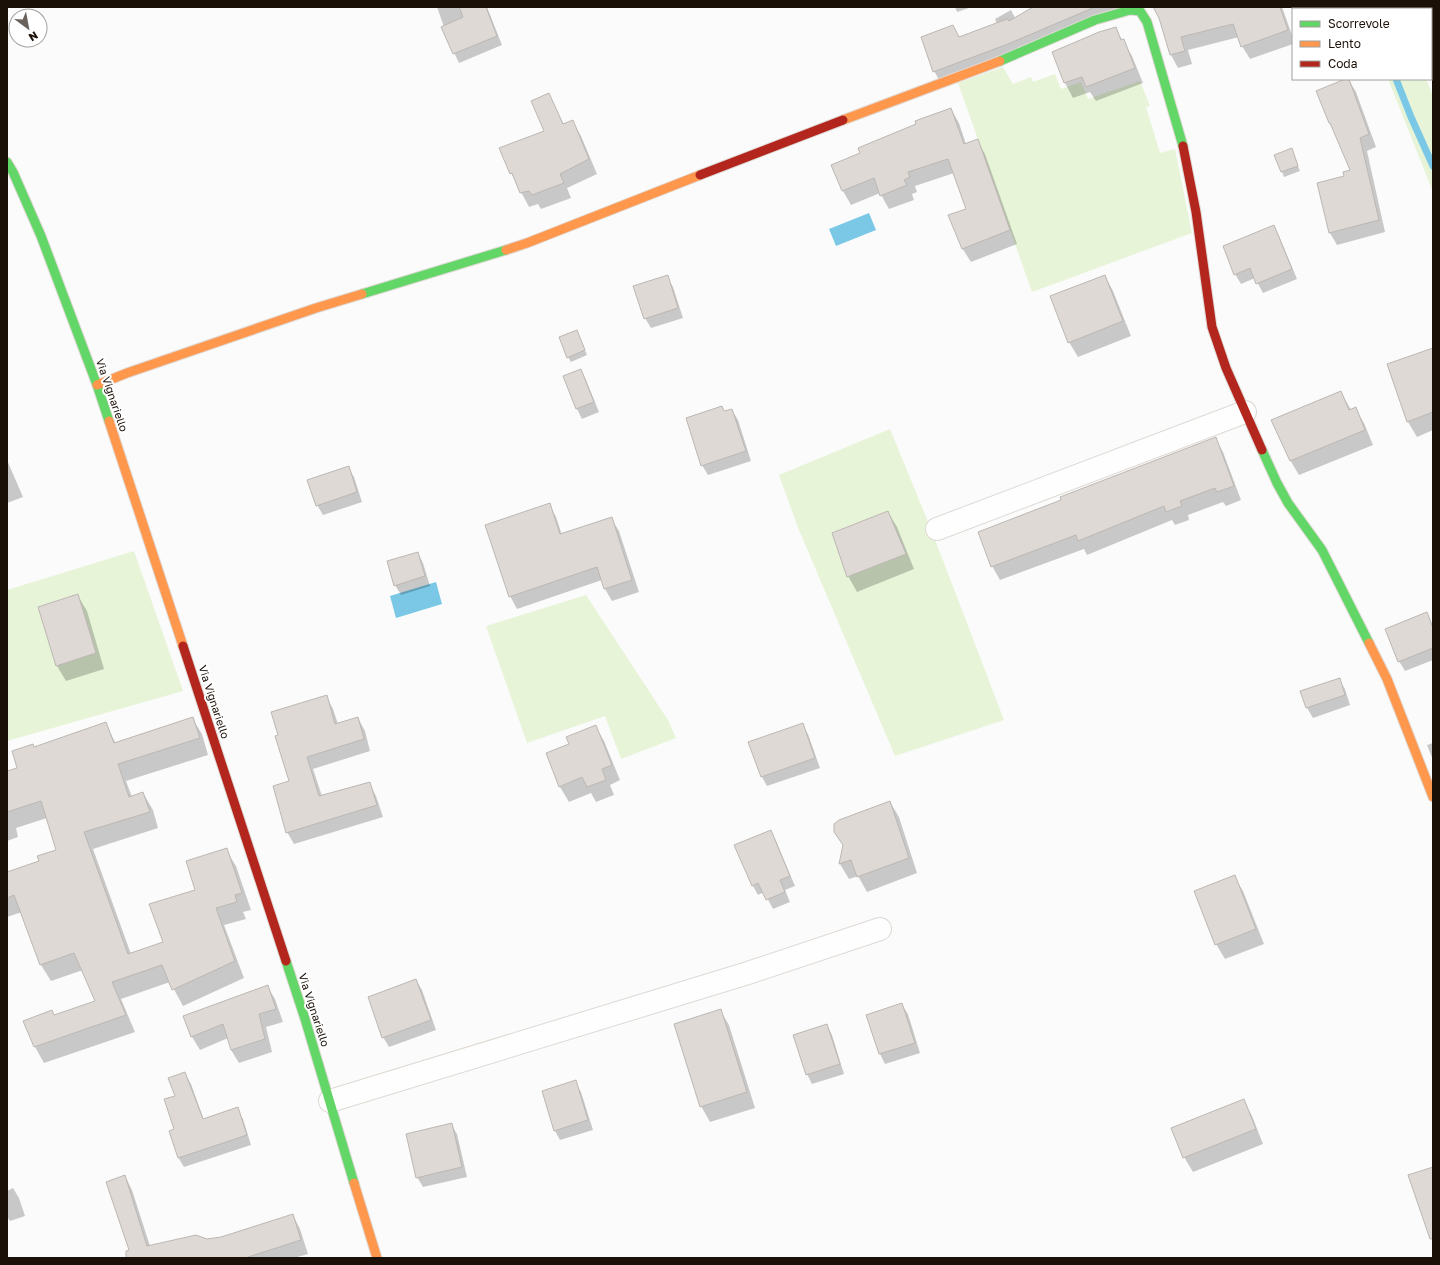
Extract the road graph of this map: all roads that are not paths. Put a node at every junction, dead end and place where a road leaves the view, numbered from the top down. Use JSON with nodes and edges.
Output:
{"nodes":[{"id":1,"x":7,"y":162,"type":"edge"},
{"id":2,"x":97,"y":385,"type":"junction"},
{"id":3,"x":1244,"y":412,"type":"junction"},
{"id":4,"x":938,"y":529,"type":"dead end"},
{"id":5,"x":1433,"y":797,"type":"edge"},
{"id":6,"x":880,"y":929,"type":"dead end"},
{"id":7,"x":330,"y":1101,"type":"junction"},
{"id":8,"x":377,"y":1258,"type":"edge"}],
"edges":[{"from":1,"to":2,"type":"street","name":"Via Vignariello"},
{"from":2,"to":3,"type":"street"},
{"from":2,"to":7,"type":"street","name":"Via Vignariello"},
{"from":3,"to":4,"type":"street"},
{"from":3,"to":5,"type":"street"},
{"from":6,"to":7,"type":"street"},
{"from":7,"to":8,"type":"street","name":"Via Vignariello"}]}
